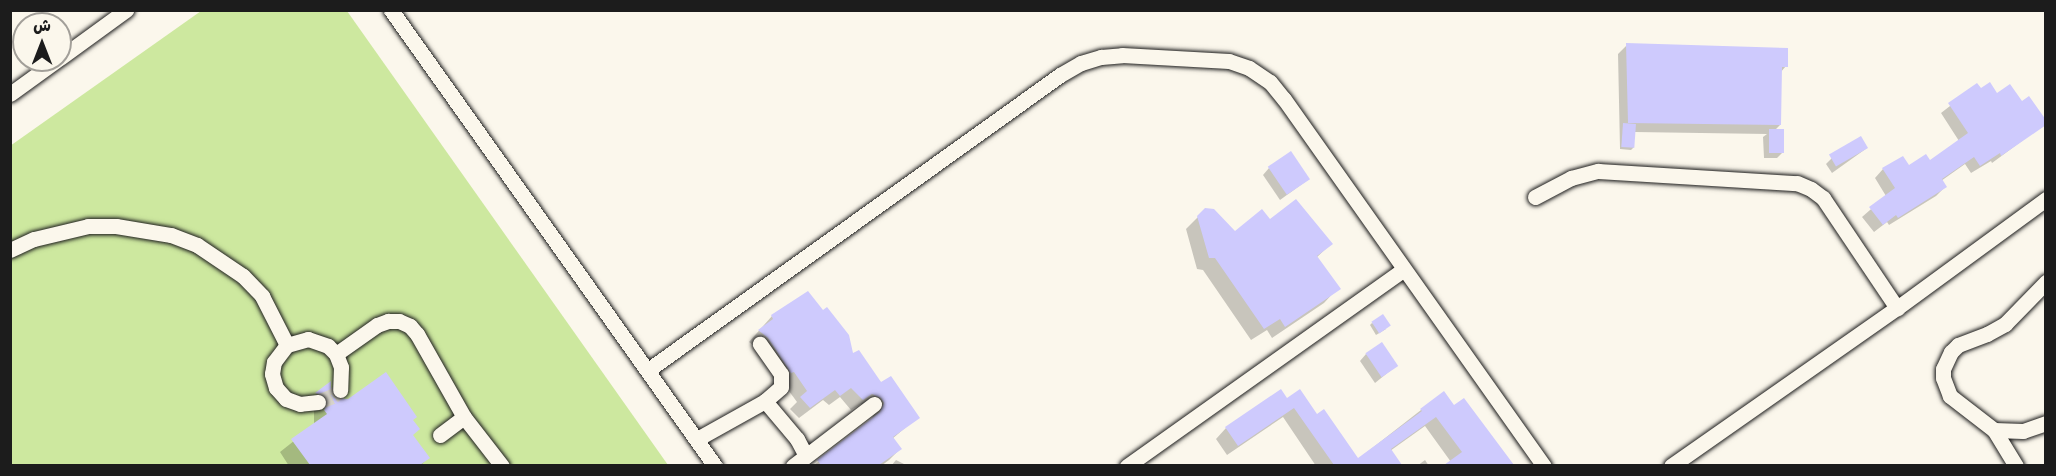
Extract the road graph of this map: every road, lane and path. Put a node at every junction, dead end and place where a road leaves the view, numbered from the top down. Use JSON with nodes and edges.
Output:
{"nodes":[{"id":1,"x":126,"y":10,"type":"edge"},
{"id":2,"x":391,"y":10,"type":"edge"},
{"id":3,"x":72,"y":49,"type":"edge"},
{"id":4,"x":40,"y":72,"type":"edge"},
{"id":5,"x":10,"y":93,"type":"edge"},
{"id":6,"x":1535,"y":197,"type":"dead end"},
{"id":7,"x":2046,"y":199,"type":"edge"},
{"id":8,"x":10,"y":250,"type":"edge"},
{"id":9,"x":1403,"y":270,"type":"junction"},
{"id":10,"x":2046,"y":282,"type":"edge"},
{"id":11,"x":1897,"y":308,"type":"junction"},
{"id":12,"x":760,"y":344,"type":"dead end"},
{"id":13,"x":287,"y":345,"type":"junction"},
{"id":14,"x":336,"y":354,"type":"junction"},
{"id":15,"x":648,"y":370,"type":"junction"},
{"id":16,"x":340,"y":390,"type":"dead end"},
{"id":17,"x":765,"y":401,"type":"junction"},
{"id":18,"x":318,"y":402,"type":"tunnel mouth"},
{"id":19,"x":874,"y":404,"type":"dead end"},
{"id":20,"x":464,"y":417,"type":"junction"},
{"id":21,"x":2046,"y":423,"type":"edge"},
{"id":22,"x":1994,"y":430,"type":"junction"},
{"id":23,"x":440,"y":435,"type":"dead end"},
{"id":24,"x":697,"y":439,"type":"junction"},
{"id":25,"x":806,"y":456,"type":"junction"},
{"id":26,"x":502,"y":465,"type":"edge"},
{"id":27,"x":715,"y":465,"type":"edge"},
{"id":28,"x":793,"y":465,"type":"edge"},
{"id":29,"x":1127,"y":465,"type":"edge"},
{"id":30,"x":1544,"y":465,"type":"edge"},
{"id":31,"x":1671,"y":465,"type":"edge"},
{"id":32,"x":2016,"y":465,"type":"edge"}],
"edges":[{"from":1,"to":3,"type":"street"},
{"from":2,"to":15,"type":"street"},
{"from":4,"to":5,"type":"street"},
{"from":6,"to":11,"type":"street"},
{"from":7,"to":11,"type":"street"},
{"from":8,"to":13,"type":"street"},
{"from":9,"to":15,"type":"street"},
{"from":9,"to":29,"type":"street"},
{"from":9,"to":30,"type":"street"},
{"from":10,"to":22,"type":"street"},
{"from":11,"to":31,"type":"street"},
{"from":12,"to":17,"type":"street"},
{"from":13,"to":14,"type":"street"},
{"from":13,"to":18,"type":"street"},
{"from":14,"to":16,"type":"street"},
{"from":14,"to":20,"type":"street"},
{"from":15,"to":24,"type":"street"},
{"from":17,"to":24,"type":"street"},
{"from":17,"to":25,"type":"street"},
{"from":19,"to":25,"type":"street"},
{"from":20,"to":23,"type":"street"},
{"from":20,"to":26,"type":"street"},
{"from":21,"to":22,"type":"street"},
{"from":22,"to":32,"type":"street"},
{"from":24,"to":27,"type":"street"},
{"from":25,"to":28,"type":"street"}]}
